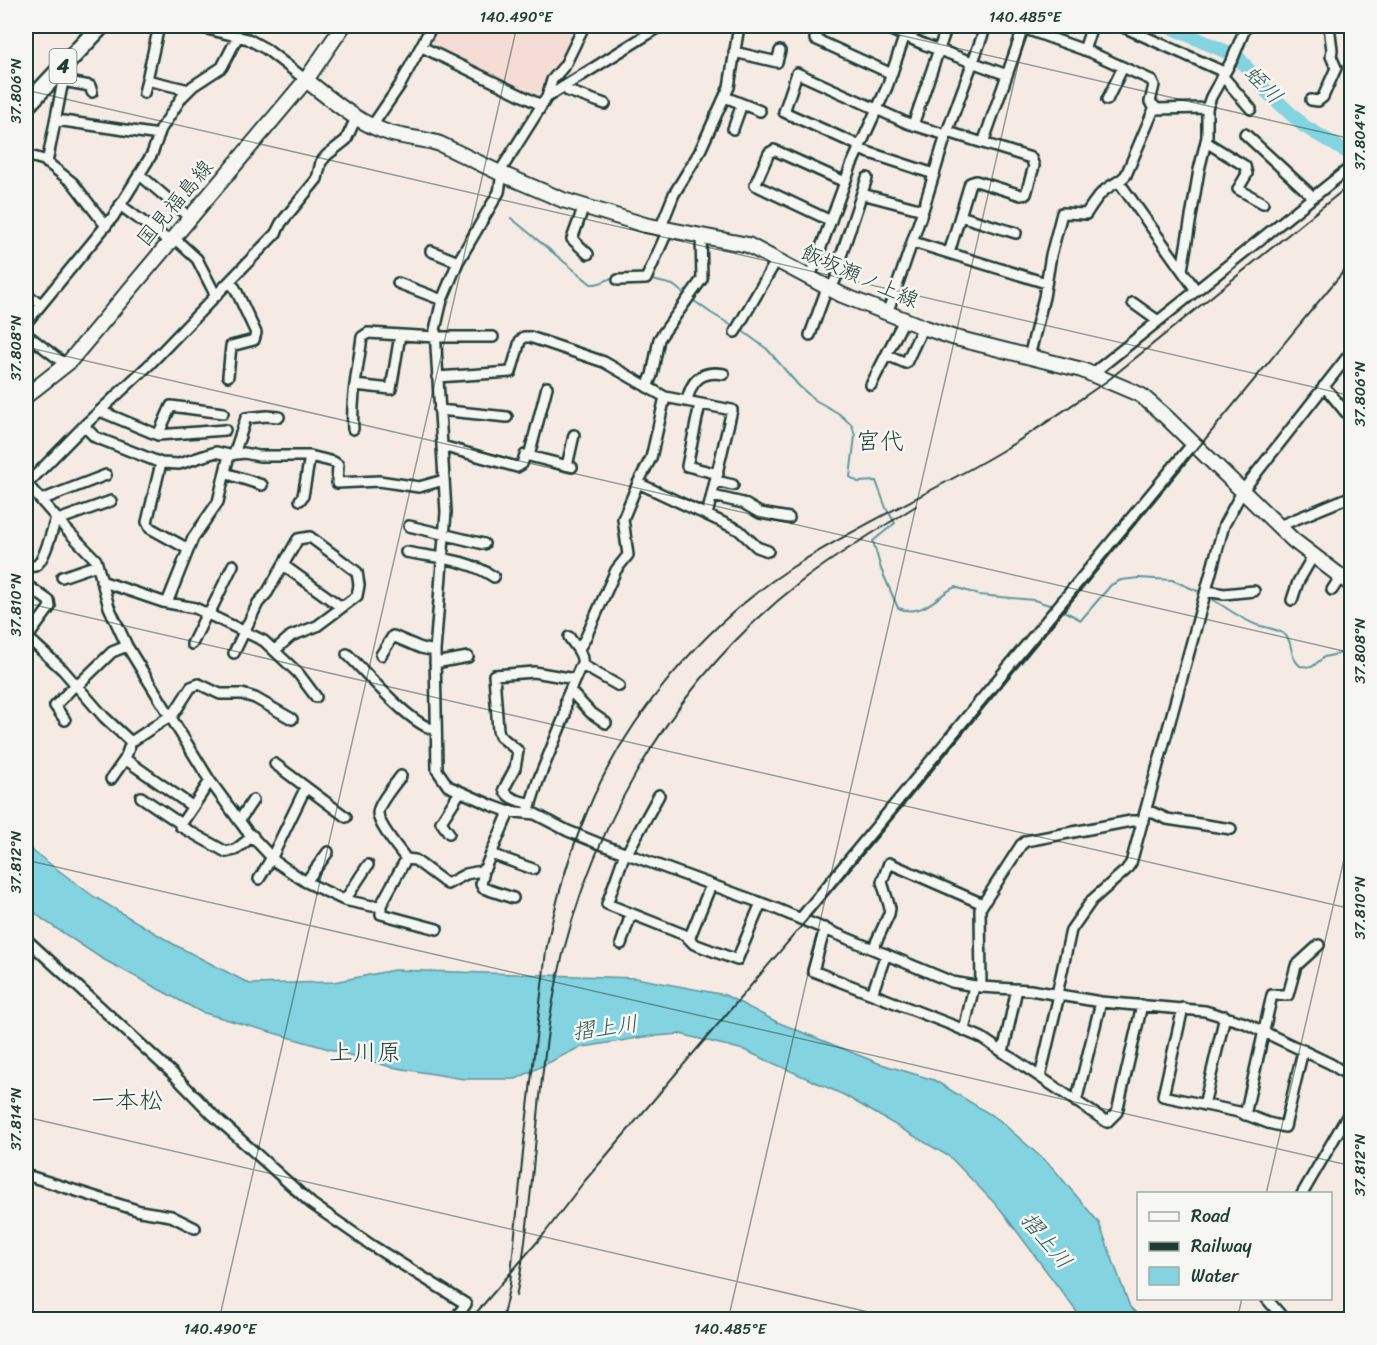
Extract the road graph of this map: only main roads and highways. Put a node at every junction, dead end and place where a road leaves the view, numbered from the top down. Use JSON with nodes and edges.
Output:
{"nodes":[{"id":1,"x":87,"y":26,"type":"edge"},
{"id":2,"x":101,"y":26,"type":"edge"},
{"id":3,"x":343,"y":26,"type":"edge"},
{"id":4,"x":306,"y":80,"type":"junction"},
{"id":5,"x":26,"y":92,"type":"edge"},
{"id":6,"x":26,"y":106,"type":"edge"},
{"id":7,"x":26,"y":396,"type":"edge"},
{"id":8,"x":1346,"y":581,"type":"edge"}],
"edges":[{"from":1,"to":5,"type":"highway","number":"4"},
{"from":2,"to":6,"type":"highway","number":"4"},
{"from":3,"to":4,"type":"main road","name":"国見福島線"},
{"from":4,"to":7,"type":"main road","name":"国見福島線"},
{"from":4,"to":8,"type":"main road","name":"飯坂瀬ノ上線"}]}
